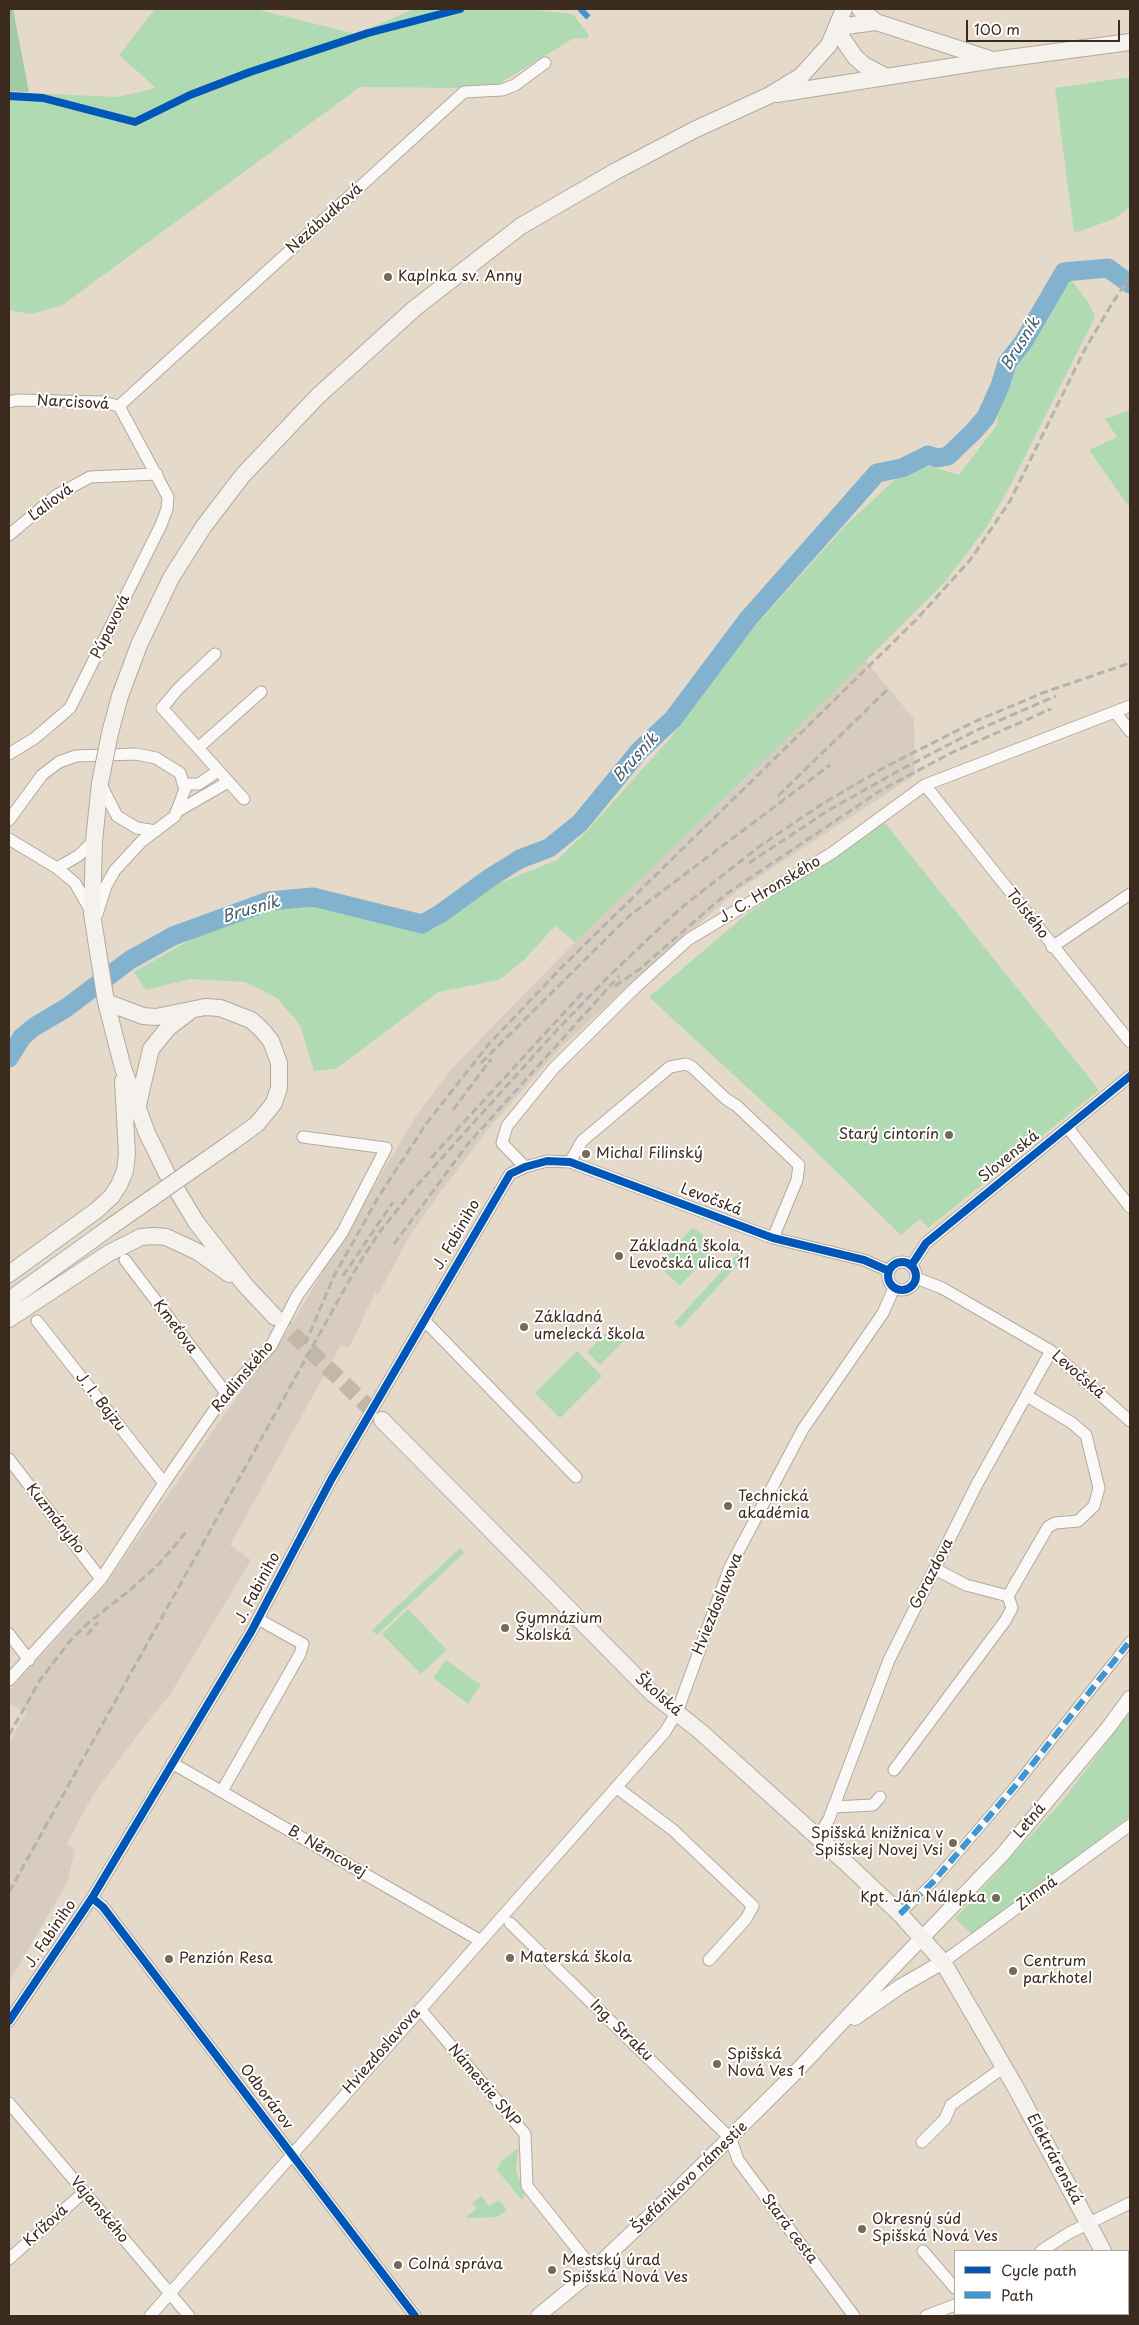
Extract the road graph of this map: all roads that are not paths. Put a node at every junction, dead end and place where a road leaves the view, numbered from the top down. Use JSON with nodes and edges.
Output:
{"nodes":[{"id":1,"x":844,"y":9,"type":"edge"},
{"id":2,"x":860,"y":9,"type":"edge"},
{"id":3,"x":876,"y":22,"type":"junction"},
{"id":4,"x":838,"y":27,"type":"junction"},
{"id":5,"x":1130,"y":42,"type":"edge"},
{"id":6,"x":994,"y":60,"type":"junction"},
{"id":7,"x":545,"y":63,"type":"dead end"},
{"id":8,"x":885,"y":76,"type":"junction"},
{"id":9,"x":768,"y":96,"type":"junction"},
{"id":10,"x":9,"y":402,"type":"edge"},
{"id":11,"x":119,"y":406,"type":"junction"},
{"id":12,"x":157,"y":474,"type":"junction"},
{"id":13,"x":9,"y":535,"type":"edge"},
{"id":14,"x":215,"y":654,"type":"dead end"},
{"id":15,"x":261,"y":692,"type":"dead end"},
{"id":16,"x":1130,"y":706,"type":"edge"},
{"id":17,"x":1116,"y":712,"type":"junction"},
{"id":18,"x":1130,"y":731,"type":"edge"},
{"id":19,"x":198,"y":748,"type":"junction"},
{"id":20,"x":9,"y":754,"type":"edge"},
{"id":21,"x":218,"y":771,"type":"junction"},
{"id":22,"x":228,"y":782,"type":"junction"},
{"id":23,"x":100,"y":783,"type":"junction"},
{"id":24,"x":183,"y":784,"type":"junction"},
{"id":25,"x":925,"y":784,"type":"junction"},
{"id":26,"x":244,"y":799,"type":"dead end"},
{"id":27,"x":176,"y":812,"type":"junction"},
{"id":28,"x":9,"y":820,"type":"edge"},
{"id":29,"x":156,"y":831,"type":"junction"},
{"id":30,"x":9,"y":839,"type":"edge"},
{"id":31,"x":94,"y":841,"type":"junction"},
{"id":32,"x":57,"y":868,"type":"junction"},
{"id":33,"x":1130,"y":894,"type":"edge"},
{"id":34,"x":93,"y":921,"type":"junction"},
{"id":35,"x":1052,"y":947,"type":"junction"},
{"id":36,"x":106,"y":1000,"type":"junction"},
{"id":37,"x":190,"y":1011,"type":"junction"},
{"id":38,"x":1130,"y":1042,"type":"edge"},
{"id":39,"x":123,"y":1068,"type":"junction"},
{"id":40,"x":1130,"y":1076,"type":"edge"},
{"id":41,"x":137,"y":1109,"type":"junction"},
{"id":42,"x":1068,"y":1128,"type":"junction"},
{"id":43,"x":303,"y":1137,"type":"dead end"},
{"id":44,"x":570,"y":1162,"type":"junction"},
{"id":45,"x":525,"y":1167,"type":"junction"},
{"id":46,"x":1130,"y":1206,"type":"edge"},
{"id":47,"x":773,"y":1238,"type":"junction"},
{"id":48,"x":125,"y":1260,"type":"dead end"},
{"id":49,"x":911,"y":1266,"type":"junction"},
{"id":50,"x":889,"y":1271,"type":"junction"},
{"id":51,"x":9,"y":1274,"type":"edge"},
{"id":52,"x":916,"y":1278,"type":"junction"},
{"id":53,"x":245,"y":1285,"type":"junction"},
{"id":54,"x":894,"y":1288,"type":"junction"},
{"id":55,"x":9,"y":1300,"type":"edge"},
{"id":56,"x":275,"y":1317,"type":"tunnel mouth"},
{"id":57,"x":9,"y":1319,"type":"edge"},
{"id":58,"x":424,"y":1320,"type":"junction"},
{"id":59,"x":37,"y":1322,"type":"dead end"},
{"id":60,"x":1052,"y":1351,"type":"junction"},
{"id":61,"x":226,"y":1393,"type":"junction"},
{"id":62,"x":1027,"y":1396,"type":"junction"},
{"id":63,"x":382,"y":1420,"type":"tunnel mouth"},
{"id":64,"x":1130,"y":1421,"type":"edge"},
{"id":65,"x":9,"y":1459,"type":"edge"},
{"id":66,"x":576,"y":1477,"type":"dead end"},
{"id":67,"x":164,"y":1483,"type":"junction"},
{"id":68,"x":935,"y":1569,"type":"junction"},
{"id":69,"x":101,"y":1579,"type":"junction"},
{"id":70,"x":1008,"y":1596,"type":"junction"},
{"id":71,"x":258,"y":1619,"type":"junction"},
{"id":72,"x":9,"y":1634,"type":"edge"},
{"id":73,"x":1130,"y":1641,"type":"edge"},
{"id":74,"x":28,"y":1660,"type":"junction"},
{"id":75,"x":9,"y":1680,"type":"edge"},
{"id":76,"x":1130,"y":1698,"type":"edge"},
{"id":77,"x":677,"y":1712,"type":"junction"},
{"id":78,"x":172,"y":1763,"type":"junction"},
{"id":79,"x":894,"y":1770,"type":"dead end"},
{"id":80,"x":616,"y":1787,"type":"junction"},
{"id":81,"x":222,"y":1791,"type":"junction"},
{"id":82,"x":880,"y":1797,"type":"dead end"},
{"id":83,"x":833,"y":1807,"type":"junction"},
{"id":84,"x":1130,"y":1825,"type":"edge"},
{"id":85,"x":818,"y":1837,"type":"junction"},
{"id":86,"x":92,"y":1898,"type":"junction"},
{"id":87,"x":900,"y":1914,"type":"junction"},
{"id":88,"x":510,"y":1923,"type":"dead end"},
{"id":89,"x":922,"y":1938,"type":"junction"},
{"id":90,"x":481,"y":1941,"type":"junction"},
{"id":91,"x":709,"y":1960,"type":"dead end"},
{"id":92,"x":943,"y":1962,"type":"junction"},
{"id":93,"x":420,"y":2008,"type":"junction"},
{"id":94,"x":9,"y":2021,"type":"edge"},
{"id":95,"x":834,"y":2033,"type":"junction"},
{"id":96,"x":1004,"y":2067,"type":"junction"},
{"id":97,"x":9,"y":2103,"type":"edge"},
{"id":98,"x":731,"y":2139,"type":"junction"},
{"id":99,"x":922,"y":2142,"type":"dead end"},
{"id":100,"x":292,"y":2154,"type":"junction"},
{"id":101,"x":84,"y":2192,"type":"junction"},
{"id":102,"x":1130,"y":2203,"type":"edge"},
{"id":103,"x":1089,"y":2224,"type":"junction"},
{"id":104,"x":1044,"y":2249,"type":"edge"},
{"id":105,"x":1102,"y":2250,"type":"edge"},
{"id":106,"x":923,"y":2251,"type":"dead end"},
{"id":107,"x":9,"y":2259,"type":"edge"},
{"id":108,"x":593,"y":2269,"type":"junction"},
{"id":109,"x":954,"y":2287,"type":"edge"},
{"id":110,"x":170,"y":2293,"type":"junction"},
{"id":111,"x":954,"y":2305,"type":"edge"},
{"id":112,"x":150,"y":2316,"type":"edge"},
{"id":113,"x":189,"y":2316,"type":"edge"},
{"id":114,"x":415,"y":2316,"type":"edge"},
{"id":115,"x":538,"y":2316,"type":"edge"},
{"id":116,"x":854,"y":2316,"type":"edge"},
{"id":117,"x":926,"y":2316,"type":"edge"}],
"edges":[{"from":1,"to":4,"type":"main road"},
{"from":2,"to":3,"type":"main road"},
{"from":3,"to":4,"type":"main road"},
{"from":3,"to":6,"type":"main road"},
{"from":4,"to":8,"type":"main road"},
{"from":4,"to":9,"type":"main road"},
{"from":5,"to":6,"type":"main road"},
{"from":6,"to":8,"type":"main road"},
{"from":7,"to":11,"type":"street","name":"Nezábudková"},
{"from":8,"to":9,"type":"main road"},
{"from":9,"to":23,"type":"main road","bridge":true},
{"from":10,"to":11,"type":"street","name":"Narcisová"},
{"from":11,"to":12,"type":"street","name":"Narcisová"},
{"from":12,"to":13,"type":"street","name":"Ľaliová"},
{"from":12,"to":20,"type":"street","name":"Púpavová"},
{"from":14,"to":19,"type":"street"},
{"from":15,"to":19,"type":"street"},
{"from":16,"to":17,"type":"street","name":"J. C. Hronského"},
{"from":17,"to":18,"type":"street"},
{"from":17,"to":25,"type":"street","name":"J. C. Hronského"},
{"from":19,"to":21,"type":"street"},
{"from":21,"to":22,"type":"street"},
{"from":21,"to":24,"type":"street"},
{"from":22,"to":26,"type":"street"},
{"from":22,"to":27,"type":"street"},
{"from":23,"to":29,"type":"street"},
{"from":23,"to":31,"type":"main road"},
{"from":24,"to":27,"type":"street"},
{"from":24,"to":28,"type":"street"},
{"from":25,"to":35,"type":"street","name":"Tolstého"},
{"from":25,"to":45,"type":"street","name":"J. C. Hronského"},
{"from":27,"to":29,"type":"street"},
{"from":29,"to":34,"type":"street"},
{"from":30,"to":32,"type":"street"},
{"from":31,"to":32,"type":"street"},
{"from":31,"to":34,"type":"main road"},
{"from":32,"to":34,"type":"street"},
{"from":33,"to":35,"type":"street"},
{"from":34,"to":36,"type":"main road"},
{"from":35,"to":38,"type":"street","name":"Tolstého"},
{"from":36,"to":37,"type":"main road"},
{"from":36,"to":39,"type":"main road"},
{"from":37,"to":41,"type":"main road"},
{"from":37,"to":55,"type":"main road","bridge":true},
{"from":39,"to":41,"type":"main road"},
{"from":39,"to":51,"type":"main road"},
{"from":40,"to":42,"type":"street","name":"Slovenská"},
{"from":41,"to":53,"type":"main road"},
{"from":42,"to":46,"type":"street"},
{"from":42,"to":49,"type":"street","name":"Slovenská"},
{"from":43,"to":61,"type":"street","name":"Radlinského"},
{"from":44,"to":45,"type":"street","name":"Levočská"},
{"from":44,"to":47,"type":"street","name":"Levočská"},
{"from":44,"to":47,"type":"street"},
{"from":45,"to":58,"type":"street","name":"J. Fabiniho"},
{"from":47,"to":50,"type":"street","name":"Levočská"},
{"from":48,"to":61,"type":"street","name":"Kmeťova"},
{"from":49,"to":50,"type":"street"},
{"from":49,"to":52,"type":"street"},
{"from":50,"to":54,"type":"street"},
{"from":52,"to":54,"type":"street"},
{"from":52,"to":60,"type":"street","name":"Levočská"},
{"from":53,"to":56,"type":"main road"},
{"from":53,"to":57,"type":"main road"},
{"from":54,"to":77,"type":"street","name":"Hviezdoslavova"},
{"from":58,"to":66,"type":"street"},
{"from":58,"to":71,"type":"street","name":"J. Fabiniho"},
{"from":59,"to":67,"type":"street","name":"J. I. Bajzu"},
{"from":60,"to":62,"type":"street","name":"Gorazdova"},
{"from":60,"to":64,"type":"street","name":"Levočská"},
{"from":61,"to":67,"type":"street","name":"Radlinského"},
{"from":62,"to":68,"type":"street","name":"Gorazdova"},
{"from":62,"to":70,"type":"street"},
{"from":63,"to":77,"type":"main road","name":"Školská"},
{"from":65,"to":69,"type":"street","name":"Kuzmányho"},
{"from":67,"to":69,"type":"street","name":"Radlinského"},
{"from":68,"to":70,"type":"street"},
{"from":68,"to":83,"type":"street","name":"Gorazdova"},
{"from":69,"to":74,"type":"street","name":"Radlinského"},
{"from":70,"to":79,"type":"street"},
{"from":71,"to":78,"type":"street","name":"J. Fabiniho"},
{"from":71,"to":81,"type":"street"},
{"from":72,"to":74,"type":"street"},
{"from":73,"to":87,"type":"street"},
{"from":74,"to":75,"type":"street","name":"Radlinského"},
{"from":76,"to":89,"type":"street","name":"Letná"},
{"from":77,"to":80,"type":"street","name":"Hviezdoslavova"},
{"from":77,"to":85,"type":"main road","name":"Školská"},
{"from":78,"to":81,"type":"street","name":"B. Němcovej"},
{"from":78,"to":86,"type":"street","name":"J. Fabiniho"},
{"from":80,"to":90,"type":"street","name":"Hviezdoslavova"},
{"from":80,"to":91,"type":"street"},
{"from":81,"to":90,"type":"street","name":"B. Němcovej"},
{"from":82,"to":83,"type":"street"},
{"from":83,"to":85,"type":"street","name":"Gorazdova"},
{"from":84,"to":92,"type":"street","name":"Zimná"},
{"from":85,"to":87,"type":"main road","name":"Školská"},
{"from":86,"to":94,"type":"street","name":"J. Fabiniho"},
{"from":86,"to":100,"type":"street","name":"Odborárov"},
{"from":87,"to":89,"type":"main road","name":"Školská"},
{"from":88,"to":98,"type":"street","name":"Ing. Straku"},
{"from":89,"to":92,"type":"main road","name":"Školská"},
{"from":89,"to":95,"type":"street","name":"Štefánikovo námestie"},
{"from":90,"to":93,"type":"street","name":"Hviezdoslavova"},
{"from":92,"to":95,"type":"street","name":"Štefánikovo námestie"},
{"from":92,"to":96,"type":"main road","name":"Elektrárenská"},
{"from":93,"to":100,"type":"street","name":"Hviezdoslavova"},
{"from":93,"to":108,"type":"street","name":"Námestie SNP"},
{"from":95,"to":98,"type":"street","name":"Štefánikovo námestie"},
{"from":96,"to":99,"type":"street"},
{"from":96,"to":103,"type":"main road","name":"Elektrárenská"},
{"from":97,"to":101,"type":"street","name":"Vajanského"},
{"from":98,"to":108,"type":"street","name":"Štefánikovo námestie"},
{"from":98,"to":116,"type":"street","name":"Stará cesta"},
{"from":100,"to":110,"type":"street","name":"Hviezdoslavova"},
{"from":100,"to":114,"type":"street","name":"Odborárov"},
{"from":101,"to":107,"type":"street","name":"Krížová"},
{"from":101,"to":110,"type":"street","name":"Vajanského"},
{"from":102,"to":103,"type":"street"},
{"from":103,"to":104,"type":"street"},
{"from":103,"to":105,"type":"main road","name":"Elektrárenská"},
{"from":106,"to":109,"type":"street"},
{"from":108,"to":115,"type":"street","name":"Štefánikovo námestie"},
{"from":110,"to":112,"type":"street","name":"Hviezdoslavova"},
{"from":110,"to":113,"type":"street","name":"Vajanského"},
{"from":111,"to":117,"type":"street"}]}
